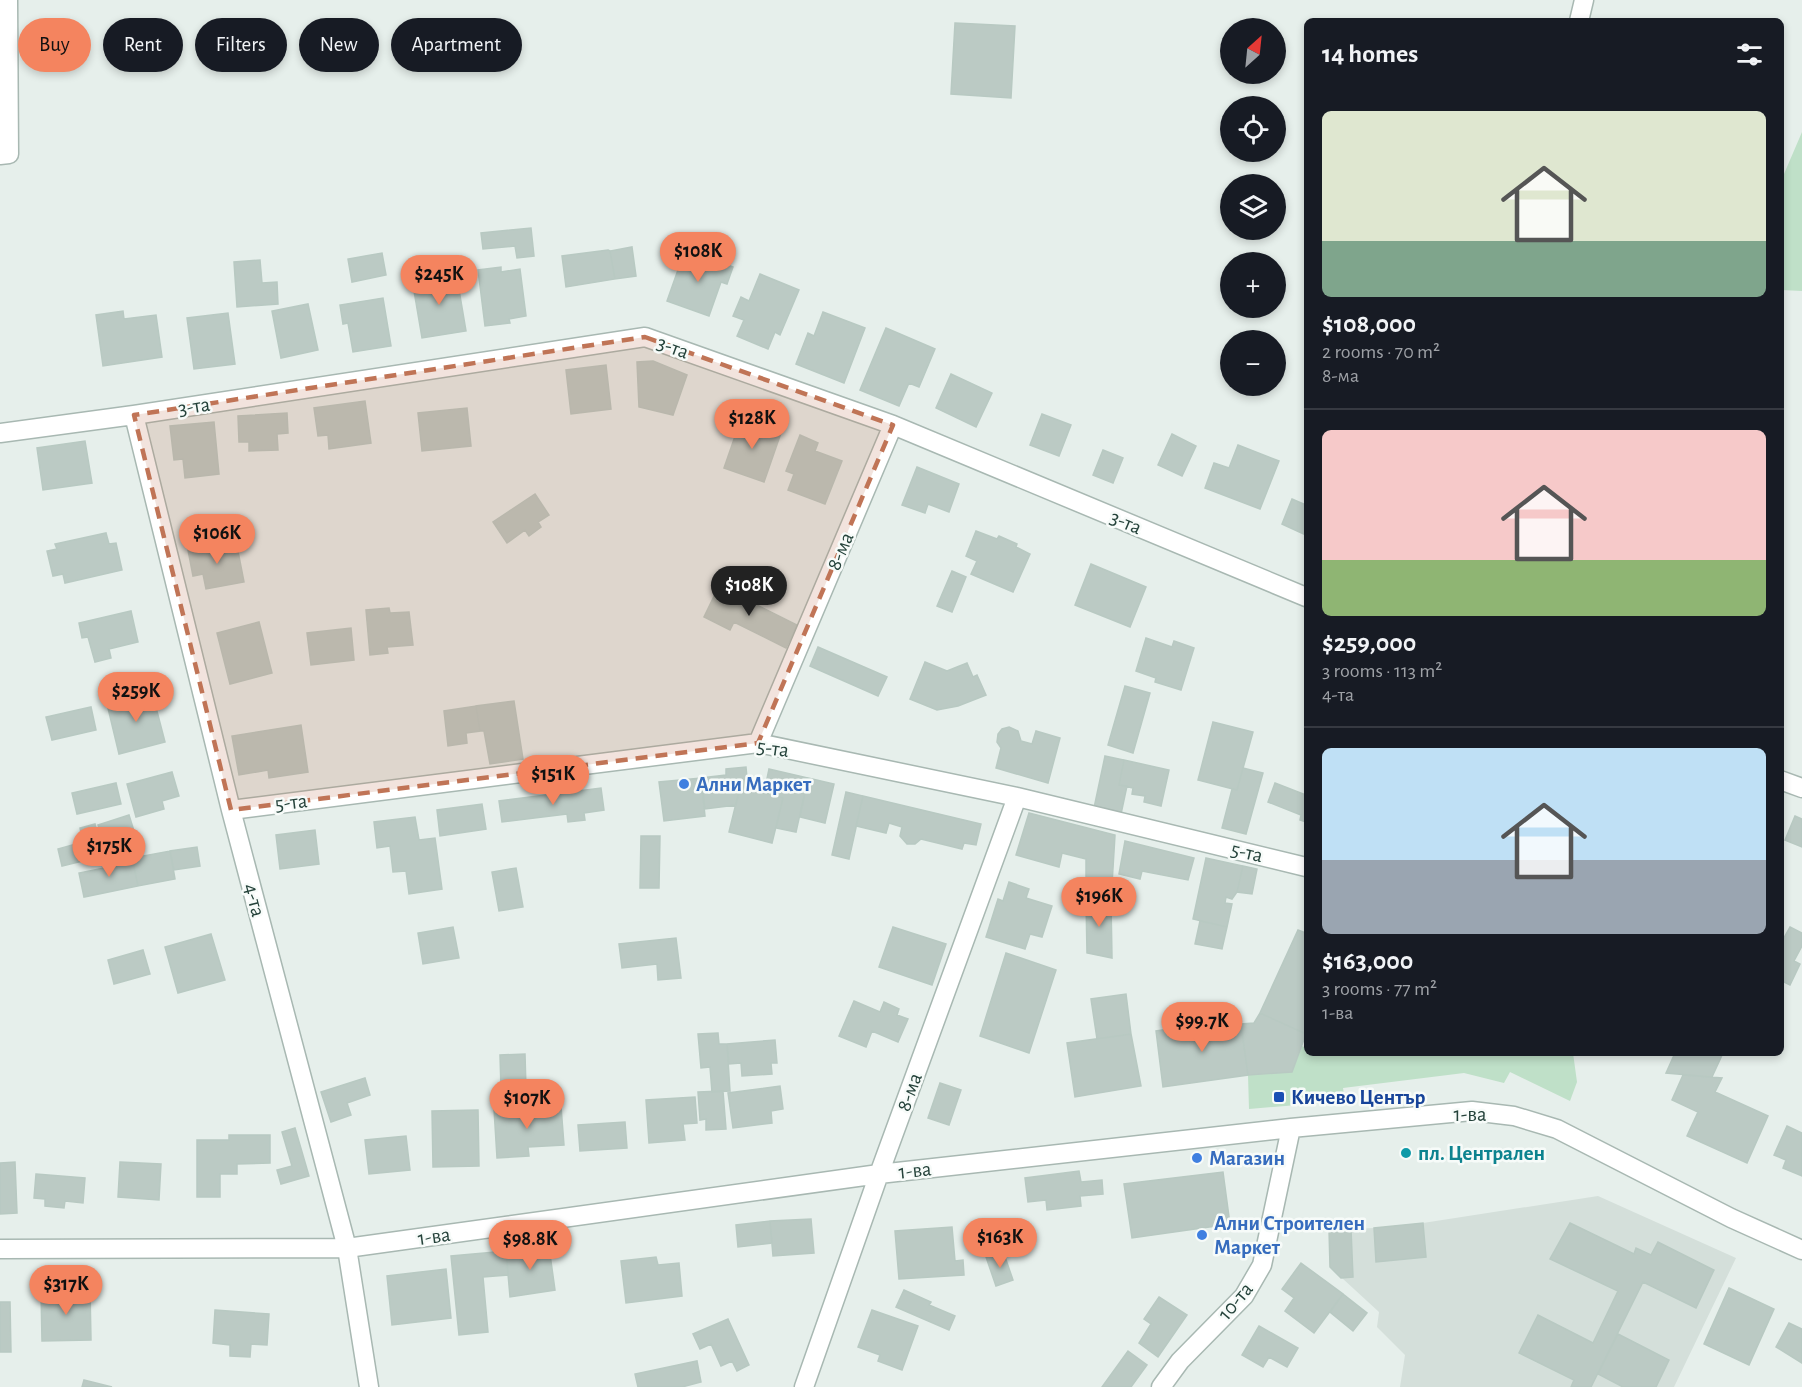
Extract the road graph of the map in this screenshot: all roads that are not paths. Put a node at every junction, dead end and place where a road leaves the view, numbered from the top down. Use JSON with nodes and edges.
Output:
{"nodes":[{"id":1,"x":8,"y":0,"type":"edge"},
{"id":2,"x":1584,"y":0,"type":"edge"},
{"id":3,"x":1580,"y":18,"type":"edge"},
{"id":4,"x":0,"y":155,"type":"edge"},
{"id":5,"x":135,"y":415,"type":"junction"},
{"id":6,"x":893,"y":425,"type":"junction"},
{"id":7,"x":0,"y":433,"type":"edge"},
{"id":8,"x":1304,"y":596,"type":"edge"},
{"id":9,"x":758,"y":743,"type":"junction"},
{"id":10,"x":1784,"y":781,"type":"edge"},
{"id":11,"x":1802,"y":788,"type":"edge"},
{"id":12,"x":1017,"y":797,"type":"junction"},
{"id":13,"x":231,"y":810,"type":"junction"},
{"id":14,"x":1304,"y":867,"type":"edge"},
{"id":15,"x":1290,"y":1128,"type":"junction"},
{"id":16,"x":879,"y":1174,"type":"junction"},
{"id":17,"x":347,"y":1248,"type":"junction"},
{"id":18,"x":0,"y":1249,"type":"edge"},
{"id":19,"x":1802,"y":1250,"type":"edge"},
{"id":20,"x":369,"y":1387,"type":"edge"},
{"id":21,"x":804,"y":1387,"type":"edge"},
{"id":22,"x":1161,"y":1387,"type":"edge"}],
"edges":[{"from":1,"to":4,"type":"street"},
{"from":2,"to":3,"type":"street"},
{"from":5,"to":6,"type":"street","name":"3-та"},
{"from":5,"to":7,"type":"street","name":"3-та"},
{"from":5,"to":13,"type":"street","name":"4-та"},
{"from":6,"to":8,"type":"street","name":"3-та"},
{"from":6,"to":9,"type":"street","name":"8-ма"},
{"from":9,"to":12,"type":"street","name":"5-та"},
{"from":9,"to":13,"type":"street","name":"5-та"},
{"from":10,"to":11,"type":"street"},
{"from":12,"to":14,"type":"street","name":"5-та"},
{"from":12,"to":16,"type":"street","name":"8-ма"},
{"from":13,"to":17,"type":"street","name":"4-та"},
{"from":15,"to":16,"type":"street","name":"1-ва"},
{"from":15,"to":19,"type":"street","name":"1-ва"},
{"from":15,"to":22,"type":"street","name":"10-та"},
{"from":16,"to":17,"type":"street","name":"1-ва"},
{"from":16,"to":21,"type":"street","name":"8-ма"},
{"from":17,"to":18,"type":"street","name":"1-ва"},
{"from":17,"to":20,"type":"street","name":"4-та"}]}
